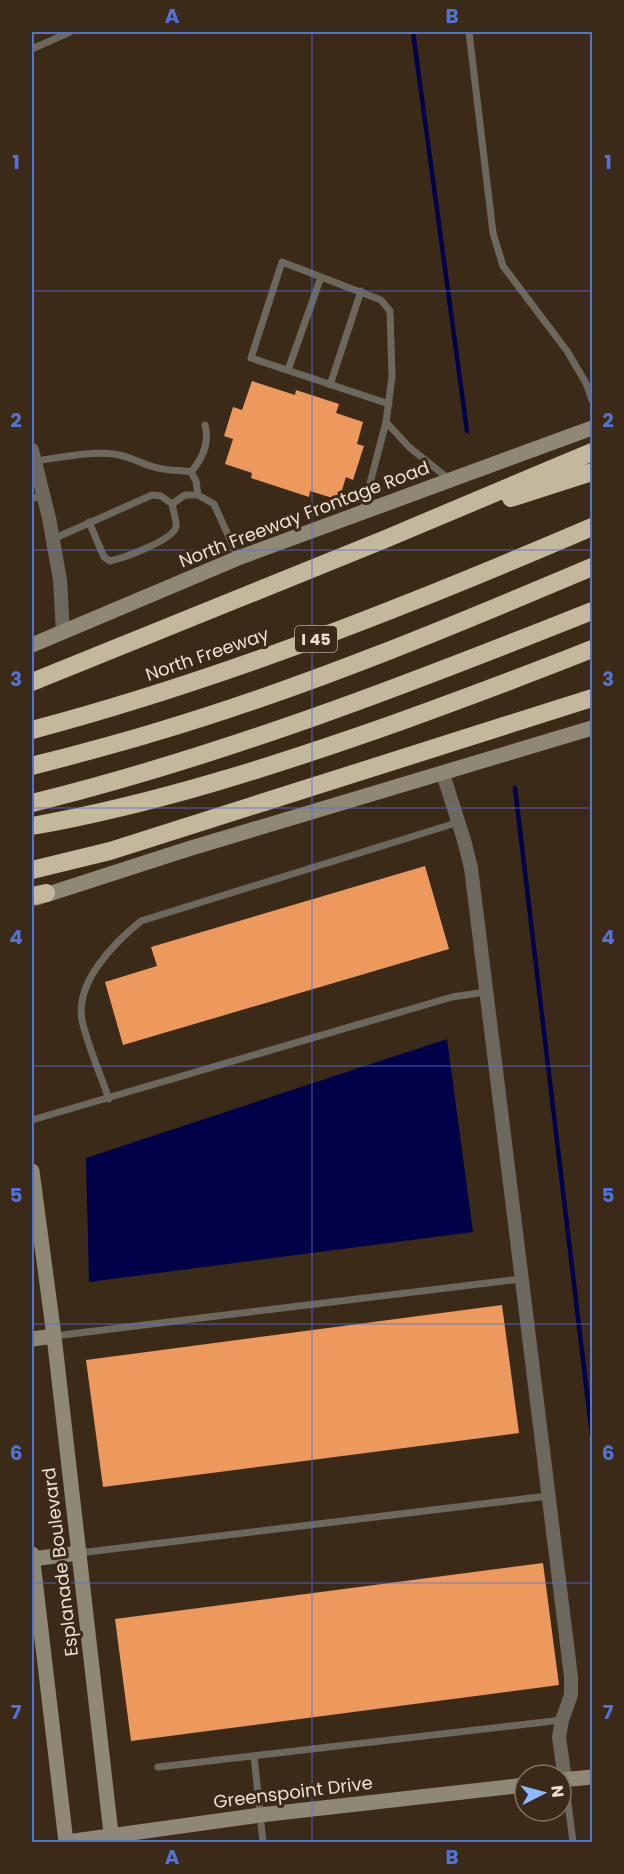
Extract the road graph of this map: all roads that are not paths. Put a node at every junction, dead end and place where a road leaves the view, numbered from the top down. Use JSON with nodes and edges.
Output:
{"nodes":[{"id":1,"x":70,"y":32,"type":"edge"},
{"id":2,"x":469,"y":32,"type":"edge"},
{"id":3,"x":32,"y":49,"type":"edge"},
{"id":4,"x":321,"y":277,"type":"junction"},
{"id":5,"x":361,"y":291,"type":"junction"},
{"id":6,"x":288,"y":370,"type":"junction"},
{"id":7,"x":330,"y":385,"type":"junction"},
{"id":8,"x":592,"y":400,"type":"edge"},
{"id":9,"x":390,"y":404,"type":"junction"},
{"id":10,"x":386,"y":422,"type":"junction"},
{"id":11,"x":205,"y":425,"type":"dead end"},
{"id":12,"x":592,"y":428,"type":"edge"},
{"id":13,"x":592,"y":452,"type":"edge"},
{"id":14,"x":33,"y":456,"type":"edge"},
{"id":15,"x":191,"y":472,"type":"junction"},
{"id":16,"x":592,"y":472,"type":"edge"},
{"id":17,"x":450,"y":480,"type":"junction"},
{"id":18,"x":198,"y":495,"type":"junction"},
{"id":19,"x":38,"y":497,"type":"edge"},
{"id":20,"x":172,"y":504,"type":"junction"},
{"id":21,"x":363,"y":512,"type":"junction"},
{"id":22,"x":592,"y":520,"type":"edge"},
{"id":23,"x":89,"y":522,"type":"junction"},
{"id":24,"x":592,"y":527,"type":"edge"},
{"id":25,"x":52,"y":539,"type":"junction"},
{"id":26,"x":383,"y":540,"type":"junction"},
{"id":27,"x":537,"y":551,"type":"junction"},
{"id":28,"x":238,"y":558,"type":"junction"},
{"id":29,"x":592,"y":567,"type":"edge"},
{"id":30,"x":592,"y":611,"type":"edge"},
{"id":31,"x":63,"y":632,"type":"junction"},
{"id":32,"x":32,"y":645,"type":"edge"},
{"id":33,"x":592,"y":649,"type":"edge"},
{"id":34,"x":32,"y":682,"type":"edge"},
{"id":35,"x":592,"y":698,"type":"edge"},
{"id":36,"x":592,"y":728,"type":"edge"},
{"id":37,"x":32,"y":730,"type":"edge"},
{"id":38,"x":32,"y":766,"type":"edge"},
{"id":39,"x":443,"y":774,"type":"junction"},
{"id":40,"x":32,"y":803,"type":"edge"},
{"id":41,"x":459,"y":822,"type":"junction"},
{"id":42,"x":32,"y":826,"type":"edge"},
{"id":43,"x":32,"y":870,"type":"edge"},
{"id":44,"x":36,"y":896,"type":"edge"},
{"id":45,"x":486,"y":992,"type":"junction"},
{"id":46,"x":109,"y":1099,"type":"junction"},
{"id":47,"x":32,"y":1120,"type":"edge"},
{"id":48,"x":32,"y":1171,"type":"edge"},
{"id":49,"x":521,"y":1279,"type":"junction"},
{"id":50,"x":54,"y":1336,"type":"junction"},
{"id":51,"x":32,"y":1339,"type":"edge"},
{"id":52,"x":548,"y":1496,"type":"junction"},
{"id":53,"x":79,"y":1553,"type":"junction"},
{"id":54,"x":32,"y":1554,"type":"edge"},
{"id":55,"x":32,"y":1559,"type":"edge"},
{"id":56,"x":562,"y":1720,"type":"junction"},
{"id":57,"x":254,"y":1756,"type":"junction"},
{"id":58,"x":561,"y":1763,"type":"edge"},
{"id":59,"x":158,"y":1767,"type":"dead end"},
{"id":60,"x":592,"y":1777,"type":"edge"},
{"id":61,"x":573,"y":1779,"type":"edge"},
{"id":62,"x":513,"y":1786,"type":"edge"},
{"id":63,"x":260,"y":1815,"type":"junction"},
{"id":64,"x":570,"y":1823,"type":"edge"},
{"id":65,"x":112,"y":1839,"type":"edge"},
{"id":66,"x":66,"y":1842,"type":"edge"},
{"id":67,"x":263,"y":1842,"type":"edge"},
{"id":68,"x":573,"y":1842,"type":"edge"}],
"edges":[{"from":1,"to":3,"type":"lane"},
{"from":2,"to":8,"type":"lane"},
{"from":4,"to":5,"type":"lane"},
{"from":4,"to":6,"type":"lane"},
{"from":4,"to":6,"type":"lane"},
{"from":5,"to":7,"type":"lane"},
{"from":5,"to":9,"type":"lane"},
{"from":6,"to":7,"type":"lane"},
{"from":7,"to":9,"type":"lane"},
{"from":9,"to":10,"type":"lane"},
{"from":10,"to":17,"type":"lane"},
{"from":10,"to":21,"type":"lane"},
{"from":11,"to":15,"type":"lane"},
{"from":12,"to":17,"type":"street","name":"North Freeway Frontage Road"},
{"from":13,"to":26,"type":"highway"},
{"from":14,"to":15,"type":"lane"},
{"from":14,"to":19,"type":"street"},
{"from":15,"to":18,"type":"lane"},
{"from":16,"to":26,"type":"highway"},
{"from":17,"to":21,"type":"street","name":"North Freeway Frontage Road"},
{"from":18,"to":20,"type":"lane"},
{"from":18,"to":28,"type":"lane"},
{"from":19,"to":25,"type":"street"},
{"from":20,"to":23,"type":"lane"},
{"from":20,"to":23,"type":"lane"},
{"from":21,"to":28,"type":"street","name":"North Freeway Frontage Road"},
{"from":22,"to":27,"type":"highway"},
{"from":23,"to":25,"type":"lane"},
{"from":24,"to":27,"type":"highway","name":"North Freeway","number":"I 45"},
{"from":25,"to":31,"type":"street"},
{"from":26,"to":34,"type":"highway"},
{"from":27,"to":37,"type":"highway","name":"North Freeway","number":"I 45"},
{"from":28,"to":31,"type":"street","name":"North Freeway Frontage Road"},
{"from":29,"to":38,"type":"highway","number":"I 45"},
{"from":30,"to":40,"type":"highway"},
{"from":31,"to":32,"type":"street","name":"North Freeway Frontage Road"},
{"from":33,"to":42,"type":"highway"},
{"from":35,"to":43,"type":"highway"},
{"from":36,"to":39,"type":"street"},
{"from":39,"to":41,"type":"street"},
{"from":39,"to":44,"type":"street"},
{"from":41,"to":45,"type":"street"},
{"from":41,"to":46,"type":"lane"},
{"from":45,"to":46,"type":"lane"},
{"from":45,"to":49,"type":"street"},
{"from":46,"to":47,"type":"lane"},
{"from":48,"to":50,"type":"street","name":"Esplanade Boulevard"},
{"from":49,"to":50,"type":"lane"},
{"from":49,"to":52,"type":"street"},
{"from":50,"to":51,"type":"street"},
{"from":50,"to":53,"type":"street","name":"Esplanade Boulevard"},
{"from":52,"to":53,"type":"lane"},
{"from":52,"to":56,"type":"street"},
{"from":53,"to":55,"type":"street"},
{"from":53,"to":65,"type":"street","name":"Esplanade Boulevard"},
{"from":54,"to":55,"type":"street","name":"Esplanade Boulevard"},
{"from":55,"to":66,"type":"street","name":"Esplanade Boulevard"},
{"from":56,"to":57,"type":"lane"},
{"from":56,"to":58,"type":"street"},
{"from":57,"to":59,"type":"lane"},
{"from":57,"to":63,"type":"lane"},
{"from":60,"to":61,"type":"street"},
{"from":62,"to":63,"type":"street","name":"Greenspoint Drive"},
{"from":63,"to":65,"type":"street","name":"Greenspoint Drive"},
{"from":63,"to":67,"type":"lane"},
{"from":64,"to":68,"type":"lane"},
{"from":65,"to":66,"type":"street","name":"Greenspoint Drive"}]}
